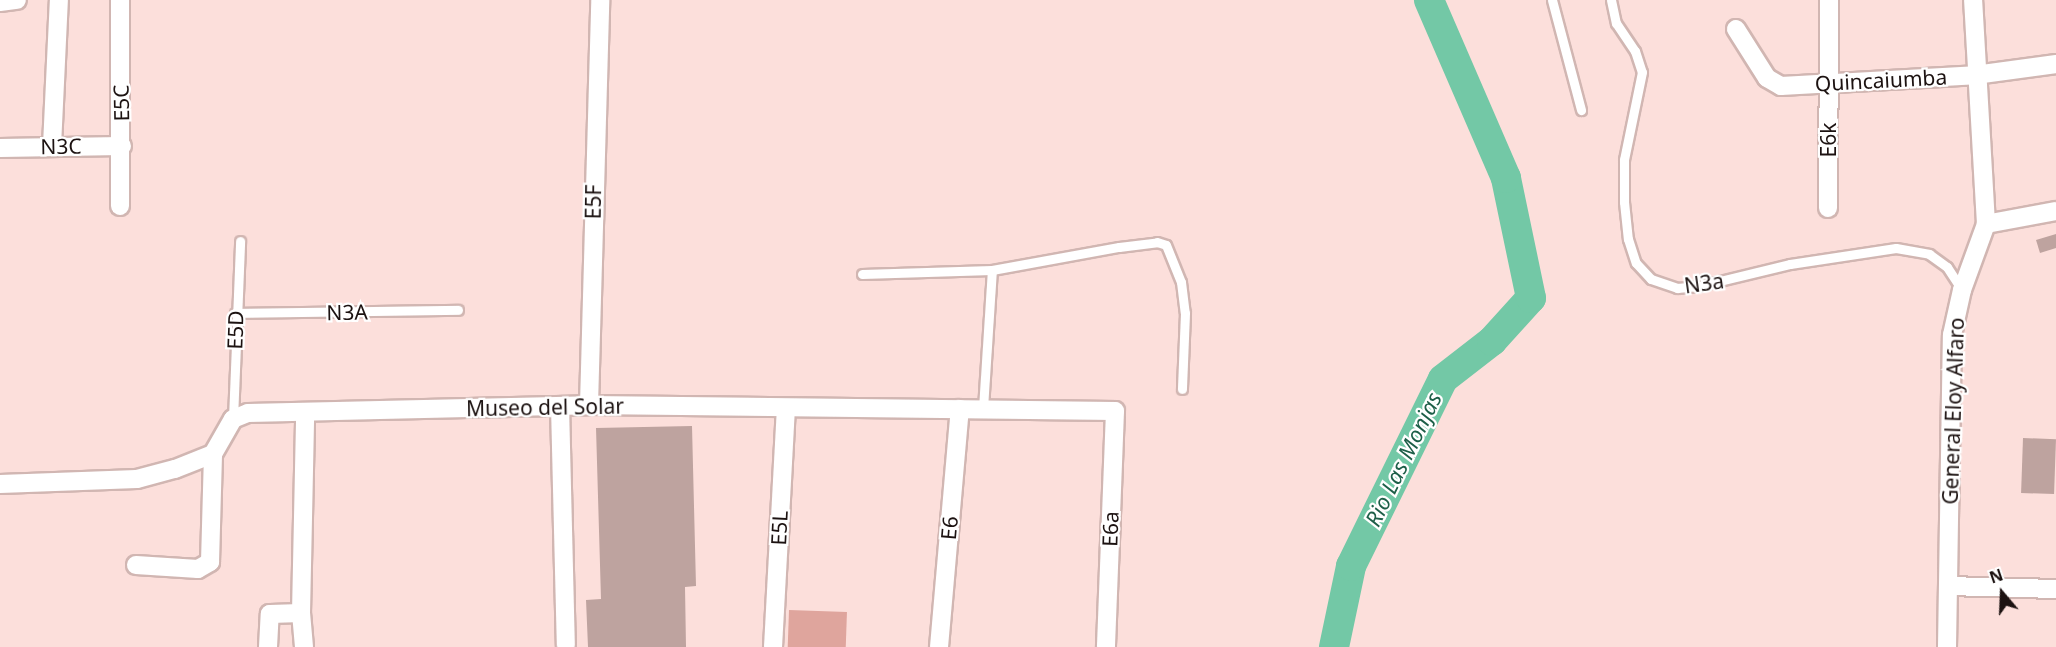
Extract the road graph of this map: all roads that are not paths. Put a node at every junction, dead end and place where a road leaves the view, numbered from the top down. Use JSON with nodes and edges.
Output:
{"nodes":[{"id":1,"x":17,"y":0,"type":"edge"},
{"id":2,"x":59,"y":0,"type":"edge"},
{"id":3,"x":120,"y":0,"type":"edge"},
{"id":4,"x":600,"y":0,"type":"edge"},
{"id":5,"x":1552,"y":0,"type":"edge"},
{"id":6,"x":1611,"y":0,"type":"edge"},
{"id":7,"x":1829,"y":0,"type":"edge"},
{"id":8,"x":1973,"y":0,"type":"edge"},
{"id":9,"x":0,"y":2,"type":"edge"},
{"id":10,"x":1736,"y":28,"type":"dead end"},
{"id":11,"x":2056,"y":64,"type":"edge"},
{"id":12,"x":1975,"y":75,"type":"junction"},
{"id":13,"x":1828,"y":81,"type":"junction"},
{"id":14,"x":1581,"y":110,"type":"dead end"},
{"id":15,"x":52,"y":146,"type":"junction"},
{"id":16,"x":122,"y":146,"type":"junction"},
{"id":17,"x":0,"y":148,"type":"edge"},
{"id":18,"x":120,"y":206,"type":"dead end"},
{"id":19,"x":1828,"y":208,"type":"dead end"},
{"id":20,"x":2056,"y":211,"type":"edge"},
{"id":21,"x":1986,"y":224,"type":"junction"},
{"id":22,"x":240,"y":241,"type":"dead end"},
{"id":23,"x":992,"y":270,"type":"junction"},
{"id":24,"x":861,"y":274,"type":"dead end"},
{"id":25,"x":1962,"y":290,"type":"junction"},
{"id":26,"x":458,"y":309,"type":"dead end"},
{"id":27,"x":235,"y":313,"type":"junction"},
{"id":28,"x":1182,"y":389,"type":"dead end"},
{"id":29,"x":589,"y":405,"type":"junction"},
{"id":30,"x":560,"y":406,"type":"junction"},
{"id":31,"x":983,"y":408,"type":"junction"},
{"id":32,"x":786,"y":409,"type":"junction"},
{"id":33,"x":960,"y":409,"type":"junction"},
{"id":34,"x":1115,"y":411,"type":"joint"},
{"id":35,"x":305,"y":414,"type":"junction"},
{"id":36,"x":233,"y":418,"type":"junction"},
{"id":37,"x":213,"y":454,"type":"junction"},
{"id":38,"x":0,"y":484,"type":"edge"},
{"id":39,"x":136,"y":565,"type":"dead end"},
{"id":40,"x":1948,"y":586,"type":"junction"},
{"id":41,"x":2056,"y":589,"type":"edge"},
{"id":42,"x":300,"y":613,"type":"junction"},
{"id":43,"x":566,"y":645,"type":"dead end"},
{"id":44,"x":268,"y":647,"type":"edge"},
{"id":45,"x":304,"y":647,"type":"edge"},
{"id":46,"x":773,"y":647,"type":"edge"},
{"id":47,"x":939,"y":647,"type":"edge"},
{"id":48,"x":1106,"y":647,"type":"edge"},
{"id":49,"x":1947,"y":647,"type":"edge"}],
"edges":[{"from":1,"to":9,"type":"street"},
{"from":2,"to":15,"type":"street"},
{"from":3,"to":16,"type":"street","name":"E5C"},
{"from":4,"to":29,"type":"street","name":"E5F"},
{"from":5,"to":14,"type":"lane"},
{"from":6,"to":25,"type":"lane","name":"N3a"},
{"from":7,"to":13,"type":"street","name":"E6k"},
{"from":8,"to":12,"type":"street","name":"General Eloy Alfaro"},
{"from":10,"to":13,"type":"street","name":"Quincaiumba"},
{"from":11,"to":12,"type":"street","name":"Quincaiumba"},
{"from":12,"to":13,"type":"street","name":"Quincaiumba"},
{"from":12,"to":21,"type":"street","name":"General Eloy Alfaro"},
{"from":13,"to":19,"type":"street","name":"E6k"},
{"from":15,"to":16,"type":"street","name":"N3C"},
{"from":15,"to":17,"type":"street","name":"N3C"},
{"from":16,"to":18,"type":"street","name":"E5C"},
{"from":20,"to":21,"type":"street"},
{"from":21,"to":25,"type":"street","name":"General Eloy Alfaro"},
{"from":22,"to":27,"type":"lane","name":"E5D"},
{"from":23,"to":24,"type":"lane"},
{"from":23,"to":28,"type":"lane"},
{"from":23,"to":31,"type":"lane"},
{"from":25,"to":40,"type":"street","name":"General Eloy Alfaro"},
{"from":26,"to":27,"type":"lane","name":"N3A"},
{"from":27,"to":36,"type":"lane","name":"E5D"},
{"from":29,"to":30,"type":"street","name":"Museo del Solar"},
{"from":29,"to":32,"type":"street","name":"Museo del Solar"},
{"from":30,"to":35,"type":"street","name":"Museo del Solar"},
{"from":30,"to":43,"type":"street"},
{"from":31,"to":33,"type":"street","name":"Museo del Solar"},
{"from":31,"to":34,"type":"street","name":"Museo del Solar"},
{"from":32,"to":33,"type":"street","name":"Museo del Solar"},
{"from":32,"to":46,"type":"street","name":"E5L"},
{"from":33,"to":47,"type":"street","name":"E6"},
{"from":34,"to":48,"type":"street","name":"E6a"},
{"from":35,"to":36,"type":"street","name":"Museo del Solar"},
{"from":35,"to":42,"type":"street"},
{"from":36,"to":37,"type":"street"},
{"from":37,"to":38,"type":"street"},
{"from":37,"to":39,"type":"street"},
{"from":40,"to":41,"type":"street"},
{"from":40,"to":49,"type":"street","name":"General Eloy Alfaro"},
{"from":42,"to":44,"type":"street"},
{"from":42,"to":45,"type":"street"}]}
